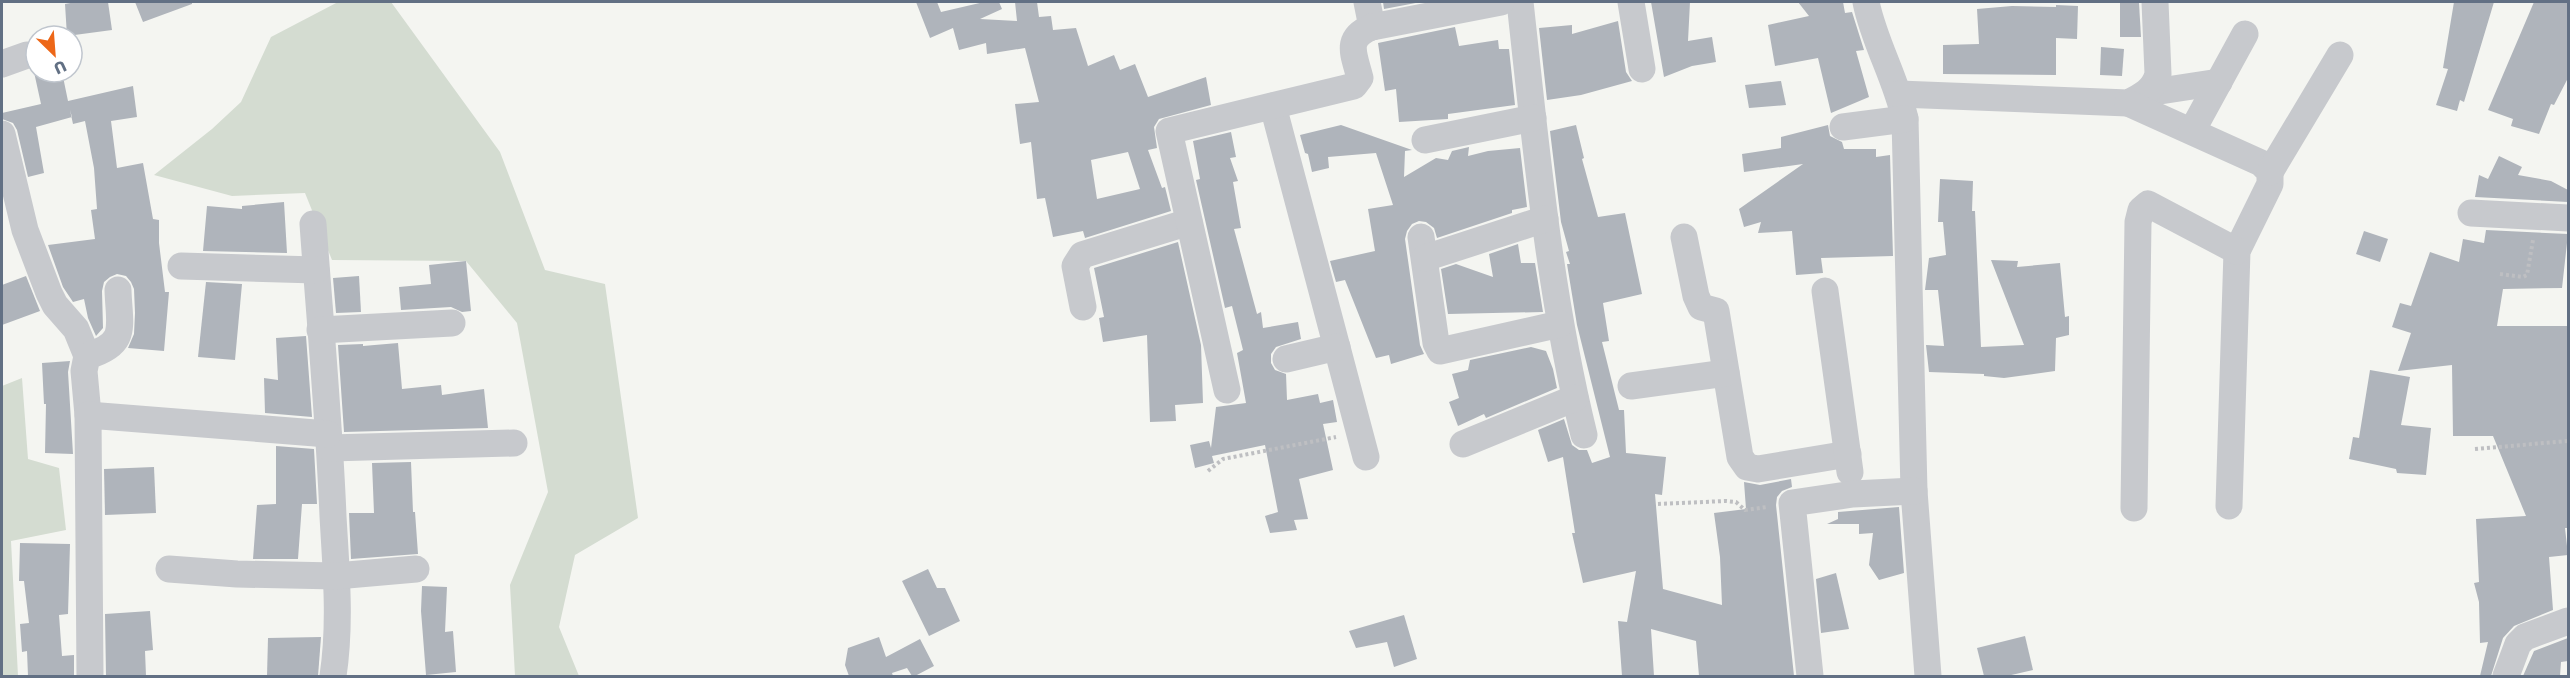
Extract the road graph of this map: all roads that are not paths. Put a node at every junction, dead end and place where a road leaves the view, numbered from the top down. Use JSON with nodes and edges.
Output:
{"nodes":[{"id":1,"x":1501,"y":2,"type":"edge"},
{"id":2,"x":1520,"y":2,"type":"edge"},
{"id":3,"x":1631,"y":2,"type":"edge"},
{"id":4,"x":1866,"y":2,"type":"edge"},
{"id":5,"x":2156,"y":2,"type":"edge"},
{"id":6,"x":1369,"y":14,"type":"edge"},
{"id":7,"x":2245,"y":34,"type":"dead end"},
{"id":8,"x":2340,"y":55,"type":"dead end"},
{"id":9,"x":24,"y":57,"type":"edge"},
{"id":10,"x":2,"y":64,"type":"edge"},
{"id":11,"x":1641,"y":69,"type":"dead end"},
{"id":12,"x":2219,"y":82,"type":"junction"},
{"id":13,"x":2138,"y":98,"type":"junction"},
{"id":14,"x":1274,"y":106,"type":"junction"},
{"id":15,"x":1902,"y":106,"type":"junction"},
{"id":16,"x":1533,"y":118,"type":"junction"},
{"id":17,"x":1843,"y":127,"type":"dead end"},
{"id":18,"x":2192,"y":132,"type":"junction"},
{"id":19,"x":2,"y":134,"type":"edge"},
{"id":20,"x":1425,"y":140,"type":"dead end"},
{"id":21,"x":2270,"y":172,"type":"junction"},
{"id":22,"x":2470,"y":213,"type":"dead end"},
{"id":23,"x":2568,"y":218,"type":"edge"},
{"id":24,"x":1545,"y":219,"type":"junction"},
{"id":25,"x":1189,"y":222,"type":"junction"},
{"id":26,"x":313,"y":224,"type":"dead end"},
{"id":27,"x":1684,"y":237,"type":"dead end"},
{"id":28,"x":2237,"y":251,"type":"junction"},
{"id":29,"x":181,"y":266,"type":"dead end"},
{"id":30,"x":316,"y":270,"type":"junction"},
{"id":31,"x":118,"y":290,"type":"dead end"},
{"id":32,"x":1825,"y":291,"type":"dead end"},
{"id":33,"x":1083,"y":307,"type":"dead end"},
{"id":34,"x":452,"y":323,"type":"dead end"},
{"id":35,"x":1560,"y":324,"type":"junction"},
{"id":36,"x":320,"y":330,"type":"junction"},
{"id":37,"x":1337,"y":347,"type":"junction"},
{"id":38,"x":87,"y":356,"type":"junction"},
{"id":39,"x":1286,"y":359,"type":"dead end"},
{"id":40,"x":1726,"y":373,"type":"junction"},
{"id":41,"x":1631,"y":386,"type":"dead end"},
{"id":42,"x":1227,"y":390,"type":"dead end"},
{"id":43,"x":1575,"y":398,"type":"junction"},
{"id":44,"x":88,"y":415,"type":"junction"},
{"id":45,"x":1584,"y":435,"type":"dead end"},
{"id":46,"x":329,"y":441,"type":"junction"},
{"id":47,"x":514,"y":443,"type":"dead end"},
{"id":48,"x":1363,"y":444,"type":"road end"},
{"id":49,"x":1463,"y":444,"type":"dead end"},
{"id":50,"x":1848,"y":454,"type":"junction"},
{"id":51,"x":1914,"y":491,"type":"junction"},
{"id":52,"x":1853,"y":494,"type":"junction"},
{"id":53,"x":2229,"y":506,"type":"dead end"},
{"id":54,"x":2134,"y":508,"type":"dead end"},
{"id":55,"x":168,"y":569,"type":"dead end"},
{"id":56,"x":416,"y":569,"type":"dead end"},
{"id":57,"x":336,"y":576,"type":"junction"},
{"id":58,"x":2568,"y":621,"type":"edge"},
{"id":59,"x":90,"y":676,"type":"edge"},
{"id":60,"x":333,"y":676,"type":"edge"},
{"id":61,"x":1810,"y":676,"type":"edge"},
{"id":62,"x":1928,"y":676,"type":"edge"},
{"id":63,"x":2506,"y":676,"type":"edge"}],
"edges":[{"from":1,"to":6,"type":"street"},
{"from":2,"to":16,"type":"street"},
{"from":3,"to":11,"type":"street"},
{"from":4,"to":15,"type":"street"},
{"from":5,"to":13,"type":"street"},
{"from":6,"to":14,"type":"street"},
{"from":7,"to":12,"type":"street"},
{"from":8,"to":21,"type":"street"},
{"from":9,"to":10,"type":"street"},
{"from":12,"to":13,"type":"street"},
{"from":12,"to":18,"type":"street"},
{"from":13,"to":15,"type":"street"},
{"from":13,"to":18,"type":"street"},
{"from":14,"to":25,"type":"street"},
{"from":14,"to":37,"type":"street"},
{"from":15,"to":17,"type":"street"},
{"from":15,"to":51,"type":"street"},
{"from":16,"to":20,"type":"street"},
{"from":16,"to":24,"type":"street"},
{"from":18,"to":21,"type":"street"},
{"from":19,"to":38,"type":"street"},
{"from":21,"to":28,"type":"street"},
{"from":22,"to":23,"type":"street"},
{"from":24,"to":35,"type":"street"},
{"from":24,"to":35,"type":"street"},
{"from":25,"to":33,"type":"street"},
{"from":25,"to":42,"type":"street"},
{"from":26,"to":30,"type":"street"},
{"from":27,"to":40,"type":"street"},
{"from":28,"to":53,"type":"street"},
{"from":28,"to":54,"type":"street"},
{"from":29,"to":30,"type":"street"},
{"from":30,"to":36,"type":"street"},
{"from":31,"to":38,"type":"street"},
{"from":32,"to":50,"type":"street"},
{"from":34,"to":36,"type":"street"},
{"from":35,"to":43,"type":"street"},
{"from":36,"to":46,"type":"street"},
{"from":37,"to":39,"type":"street"},
{"from":37,"to":48,"type":"street"},
{"from":38,"to":44,"type":"street"},
{"from":40,"to":41,"type":"street"},
{"from":40,"to":50,"type":"street"},
{"from":43,"to":45,"type":"street"},
{"from":43,"to":49,"type":"street"},
{"from":44,"to":46,"type":"street"},
{"from":44,"to":59,"type":"street"},
{"from":46,"to":47,"type":"street"},
{"from":46,"to":57,"type":"street"},
{"from":50,"to":52,"type":"street"},
{"from":51,"to":52,"type":"street"},
{"from":51,"to":62,"type":"street"},
{"from":52,"to":61,"type":"street"},
{"from":55,"to":57,"type":"street"},
{"from":56,"to":57,"type":"street"},
{"from":57,"to":60,"type":"street"},
{"from":58,"to":63,"type":"street"}]}
